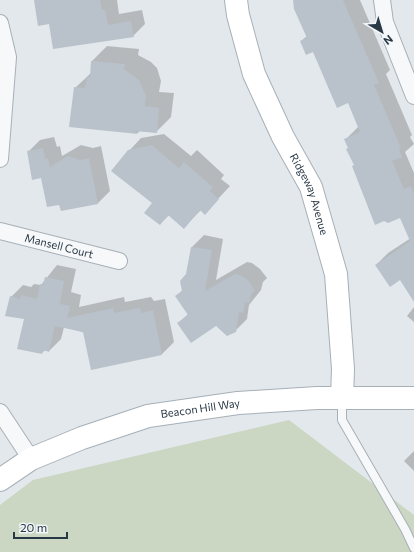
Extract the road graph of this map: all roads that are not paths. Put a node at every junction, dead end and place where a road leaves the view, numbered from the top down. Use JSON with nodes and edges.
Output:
{"nodes":[{"id":1,"x":236,"y":0,"type":"edge"},
{"id":2,"x":382,"y":0,"type":"edge"},
{"id":3,"x":0,"y":23,"type":"edge"},
{"id":4,"x":414,"y":96,"type":"edge"},
{"id":5,"x":0,"y":159,"type":"edge"},
{"id":6,"x":0,"y":231,"type":"edge"},
{"id":7,"x":118,"y":261,"type":"dead end"},
{"id":8,"x":342,"y":398,"type":"junction"},
{"id":9,"x":414,"y":398,"type":"edge"},
{"id":10,"x":0,"y":412,"type":"edge"},
{"id":11,"x":31,"y":459,"type":"junction"},
{"id":12,"x":0,"y":480,"type":"edge"},
{"id":13,"x":414,"y":548,"type":"edge"}],
"edges":[{"from":1,"to":8,"type":"street","name":"Ridgeway Avenue"},
{"from":2,"to":4,"type":"street"},
{"from":3,"to":5,"type":"street"},
{"from":6,"to":7,"type":"street","name":"Mansell Court"},
{"from":8,"to":9,"type":"street","name":"Beacon Hill Way"},
{"from":8,"to":11,"type":"street","name":"Beacon Hill Way"},
{"from":8,"to":13,"type":"lane"},
{"from":10,"to":11,"type":"street"},
{"from":11,"to":12,"type":"street","name":"Beacon Hill Way"}]}
